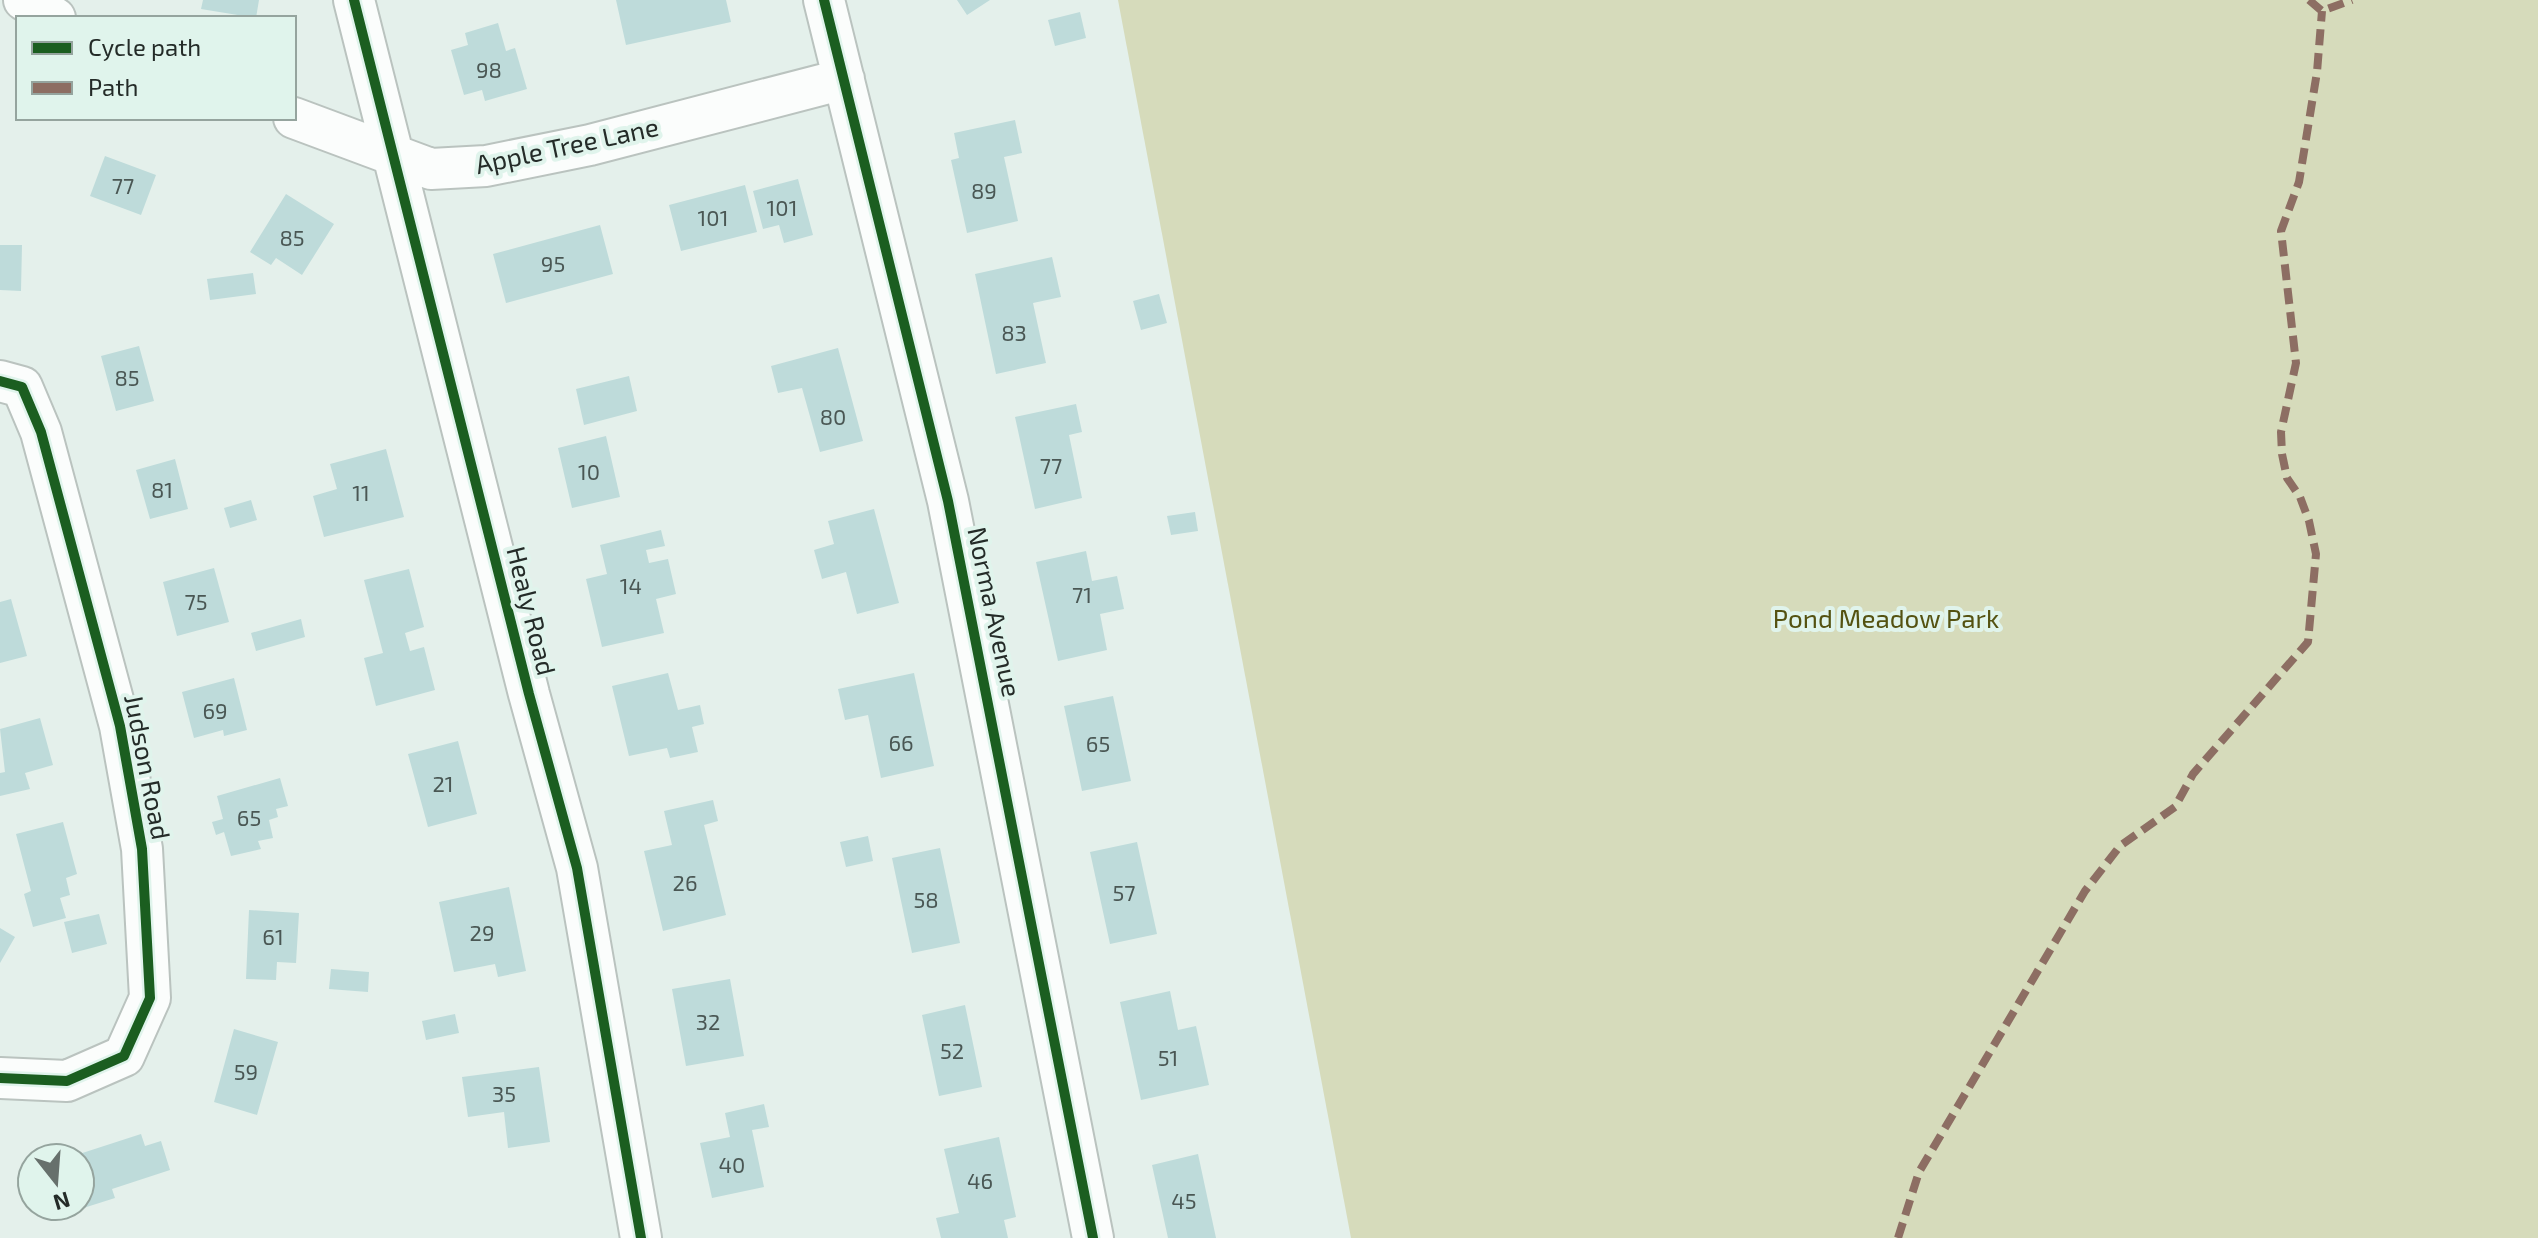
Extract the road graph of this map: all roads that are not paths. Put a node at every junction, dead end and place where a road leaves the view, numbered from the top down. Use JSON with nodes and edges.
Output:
{"nodes":[{"id":1,"x":24,"y":0,"type":"edge"},
{"id":2,"x":354,"y":0,"type":"edge"},
{"id":3,"x":824,"y":0,"type":"edge"},
{"id":4,"x":52,"y":16,"type":"edge"},
{"id":5,"x":844,"y":79,"type":"junction"},
{"id":6,"x":296,"y":119,"type":"edge"},
{"id":7,"x":390,"y":152,"type":"junction"},
{"id":8,"x":0,"y":381,"type":"edge"},
{"id":9,"x":0,"y":1078,"type":"edge"},
{"id":10,"x":641,"y":1238,"type":"edge"},
{"id":11,"x":1093,"y":1238,"type":"edge"}],
"edges":[{"from":1,"to":4,"type":"street"},
{"from":2,"to":7,"type":"street","name":"Healy Road"},
{"from":3,"to":5,"type":"street","name":"Norma Avenue"},
{"from":5,"to":7,"type":"street","name":"Apple Tree Lane"},
{"from":5,"to":11,"type":"street","name":"Norma Avenue"},
{"from":6,"to":7,"type":"street","name":"Apple Tree Lane"},
{"from":7,"to":10,"type":"street","name":"Healy Road"},
{"from":8,"to":9,"type":"street","name":"Judson Road"}]}
